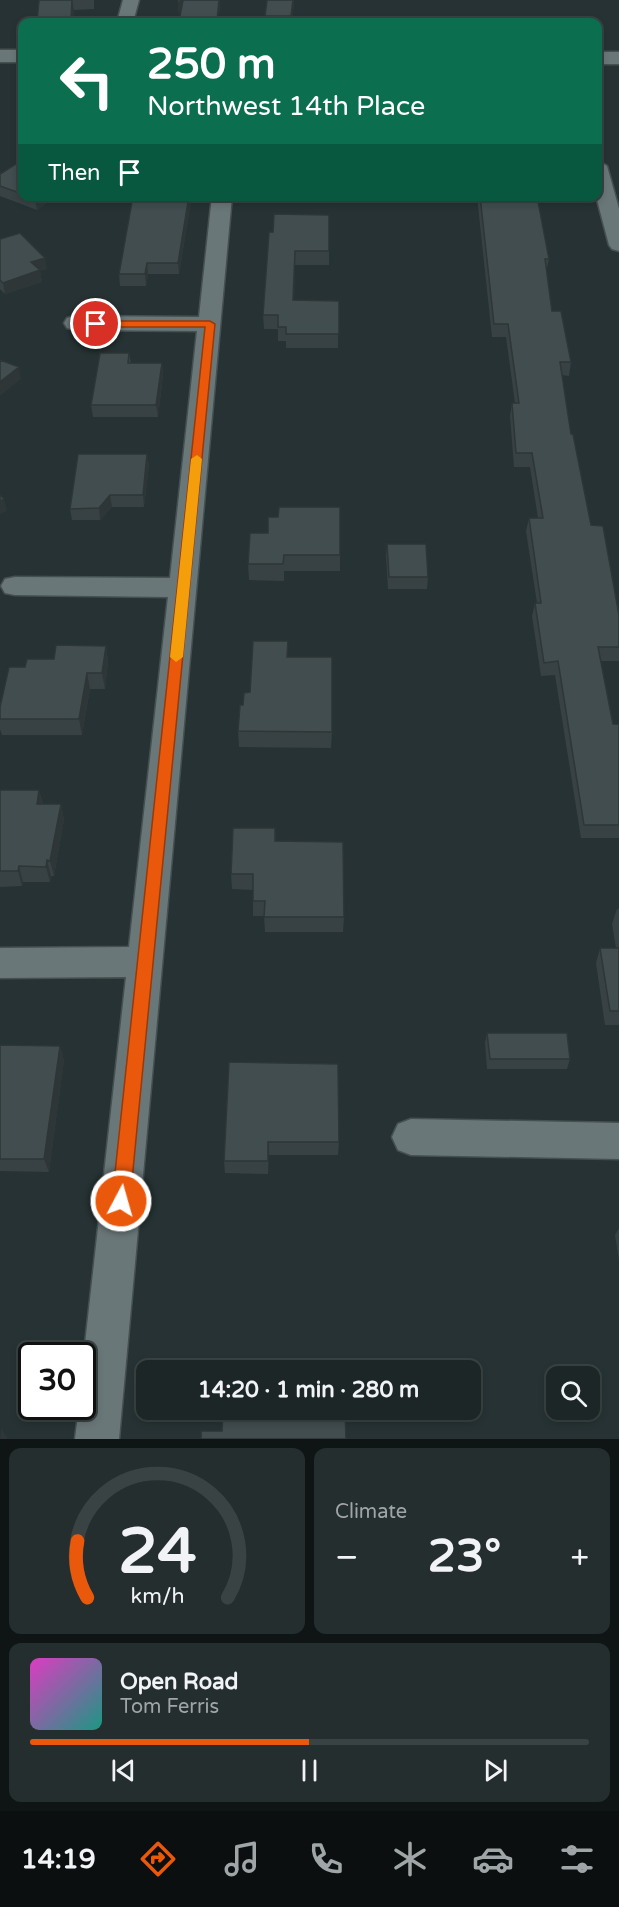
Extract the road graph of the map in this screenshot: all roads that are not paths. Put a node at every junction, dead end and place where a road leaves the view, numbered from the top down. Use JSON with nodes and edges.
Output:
{"nodes":[{"id":1,"x":131,"y":0,"type":"edge"},
{"id":2,"x":126,"y":18,"type":"edge"},
{"id":3,"x":0,"y":56,"type":"edge"},
{"id":4,"x":18,"y":56,"type":"edge"},
{"id":5,"x":602,"y":58,"type":"edge"},
{"id":6,"x":619,"y":58,"type":"edge"},
{"id":7,"x":602,"y":184,"type":"edge"},
{"id":8,"x":222,"y":201,"type":"edge"},
{"id":9,"x":619,"y":245,"type":"edge"},
{"id":10,"x":75,"y":324,"type":"dead end"},
{"id":11,"x":210,"y":324,"type":"junction"},
{"id":12,"x":15,"y":586,"type":"dead end"},
{"id":13,"x":184,"y":588,"type":"junction"},
{"id":14,"x":145,"y":962,"type":"junction"},
{"id":15,"x":0,"y":963,"type":"edge"},
{"id":16,"x":411,"y":1137,"type":"dead end"},
{"id":17,"x":619,"y":1141,"type":"edge"},
{"id":18,"x":97,"y":1439,"type":"edge"}],
"edges":[{"from":1,"to":2,"type":"street"},
{"from":3,"to":4,"type":"street"},
{"from":5,"to":6,"type":"street"},
{"from":7,"to":9,"type":"street"},
{"from":8,"to":11,"type":"street"},
{"from":10,"to":11,"type":"street"},
{"from":11,"to":13,"type":"street"},
{"from":12,"to":13,"type":"street"},
{"from":13,"to":14,"type":"street"},
{"from":14,"to":15,"type":"street"},
{"from":14,"to":18,"type":"street"},
{"from":16,"to":17,"type":"street"}]}
